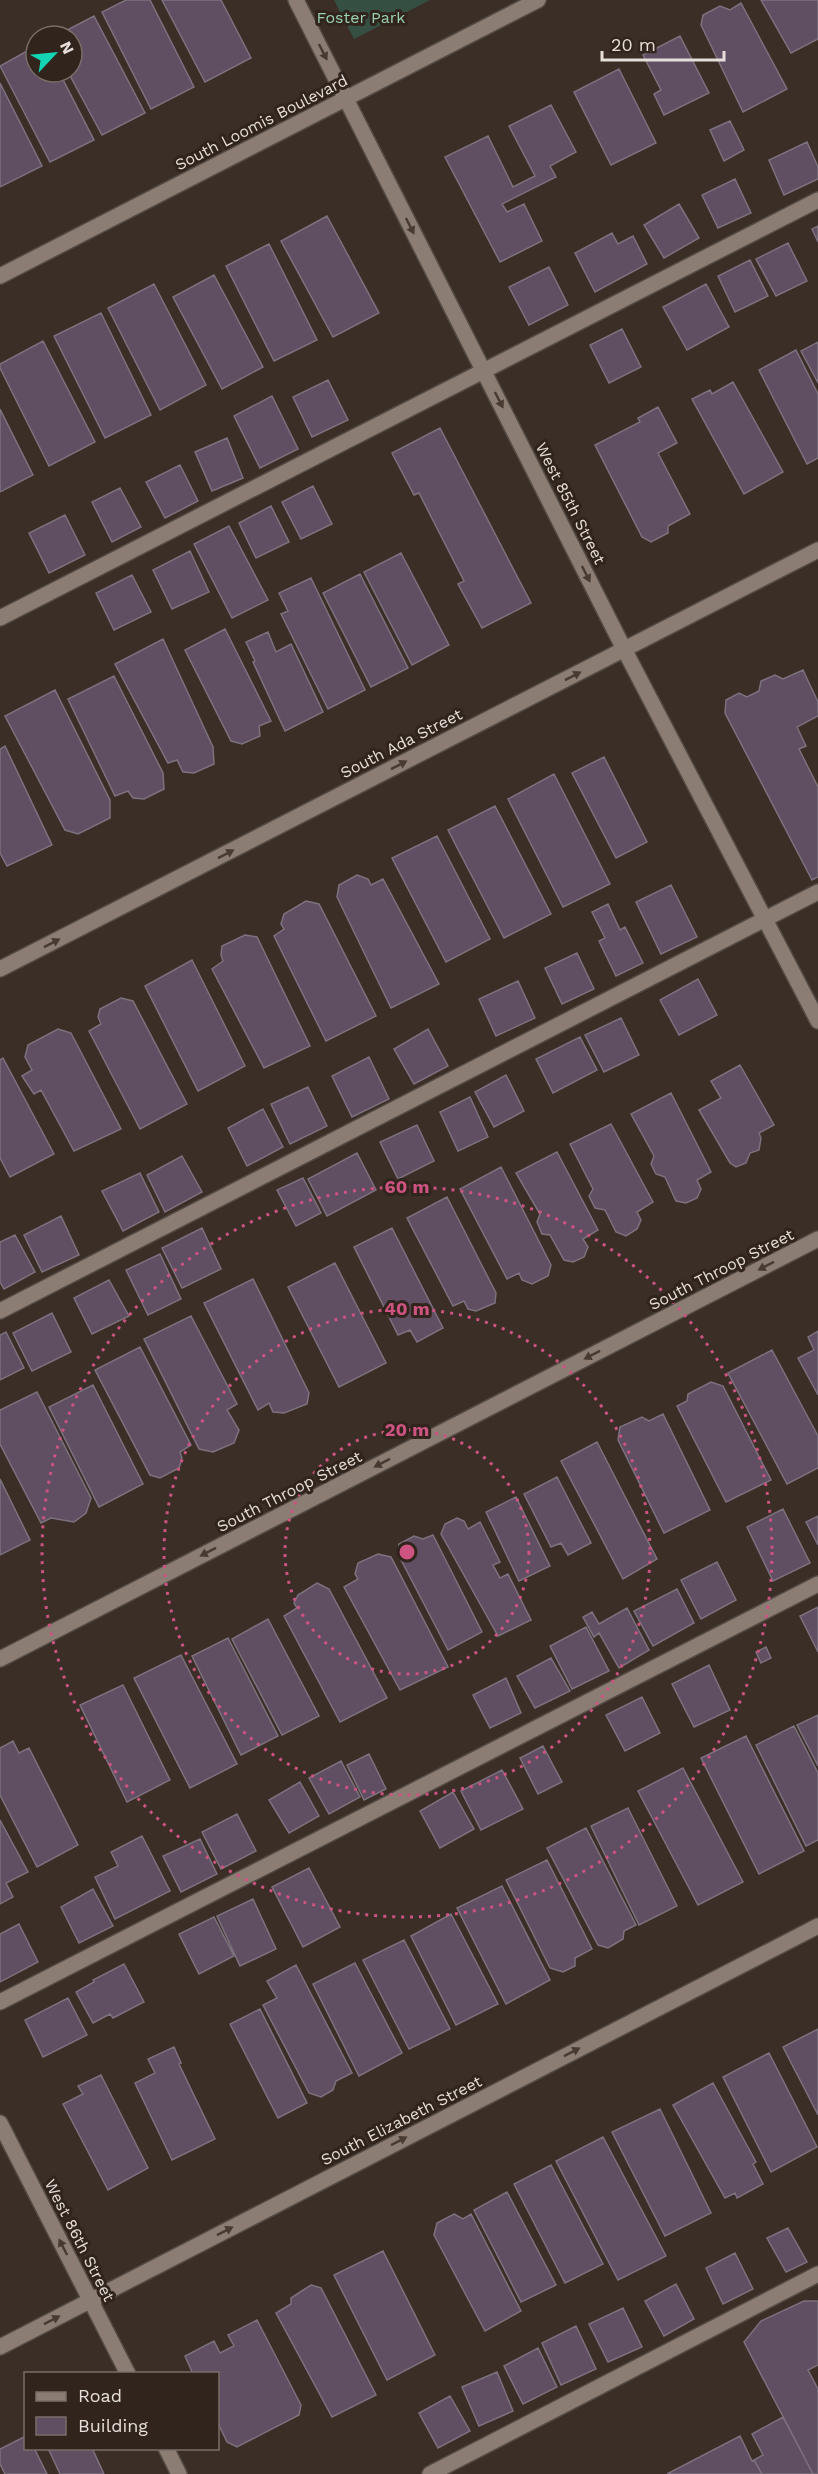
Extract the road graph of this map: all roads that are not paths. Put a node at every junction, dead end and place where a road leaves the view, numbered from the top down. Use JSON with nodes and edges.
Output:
{"nodes":[{"id":1,"x":296,"y":0,"type":"edge"},
{"id":2,"x":538,"y":0,"type":"edge"},
{"id":3,"x":346,"y":98,"type":"junction"},
{"id":4,"x":818,"y":200,"type":"edge"},
{"id":5,"x":0,"y":276,"type":"edge"},
{"id":6,"x":484,"y":370,"type":"junction"},
{"id":7,"x":818,"y":550,"type":"edge"},
{"id":8,"x":0,"y":618,"type":"edge"},
{"id":9,"x":624,"y":649,"type":"junction"},
{"id":10,"x":818,"y":892,"type":"edge"},
{"id":11,"x":765,"y":920,"type":"junction"},
{"id":12,"x":0,"y":969,"type":"edge"},
{"id":13,"x":818,"y":1021,"type":"edge"},
{"id":14,"x":818,"y":1239,"type":"edge"},
{"id":15,"x":0,"y":1311,"type":"edge"},
{"id":16,"x":818,"y":1584,"type":"edge"},
{"id":17,"x":0,"y":1659,"type":"edge"},
{"id":18,"x":818,"y":1926,"type":"edge"},
{"id":19,"x":0,"y":2002,"type":"edge"},
{"id":20,"x":0,"y":2123,"type":"edge"},
{"id":21,"x":818,"y":2274,"type":"edge"},
{"id":22,"x":90,"y":2300,"type":"junction"},
{"id":23,"x":0,"y":2347,"type":"edge"},
{"id":24,"x":127,"y":2372,"type":"edge"},
{"id":25,"x":167,"y":2450,"type":"edge"},
{"id":26,"x":179,"y":2474,"type":"edge"},
{"id":27,"x":430,"y":2474,"type":"edge"}],
"edges":[{"from":1,"to":3,"type":"street","name":"West 85th Street","one_way":true},
{"from":2,"to":3,"type":"street","name":"South Loomis Boulevard"},
{"from":3,"to":5,"type":"street","name":"South Loomis Boulevard"},
{"from":3,"to":6,"type":"street","name":"West 85th Street","one_way":true},
{"from":4,"to":6,"type":"street"},
{"from":6,"to":8,"type":"street"},
{"from":6,"to":9,"type":"street","name":"West 85th Street","one_way":true},
{"from":7,"to":9,"type":"street","name":"South Ada Street"},
{"from":9,"to":11,"type":"street","name":"West 85th Street"},
{"from":12,"to":9,"type":"street","name":"South Ada Street","one_way":true},
{"from":10,"to":11,"type":"street"},
{"from":11,"to":13,"type":"street","name":"West 85th Street"},
{"from":11,"to":15,"type":"street"},
{"from":14,"to":17,"type":"street","name":"South Throop Street","one_way":true},
{"from":16,"to":19,"type":"street"},
{"from":22,"to":18,"type":"street","name":"South Elizabeth Street","one_way":true},
{"from":22,"to":20,"type":"street","name":"West 86th Street","one_way":true},
{"from":21,"to":27,"type":"street"},
{"from":23,"to":22,"type":"street","name":"South Elizabeth Street","one_way":true},
{"from":22,"to":24,"type":"street","name":"West 86th Street"},
{"from":25,"to":26,"type":"street"}]}
